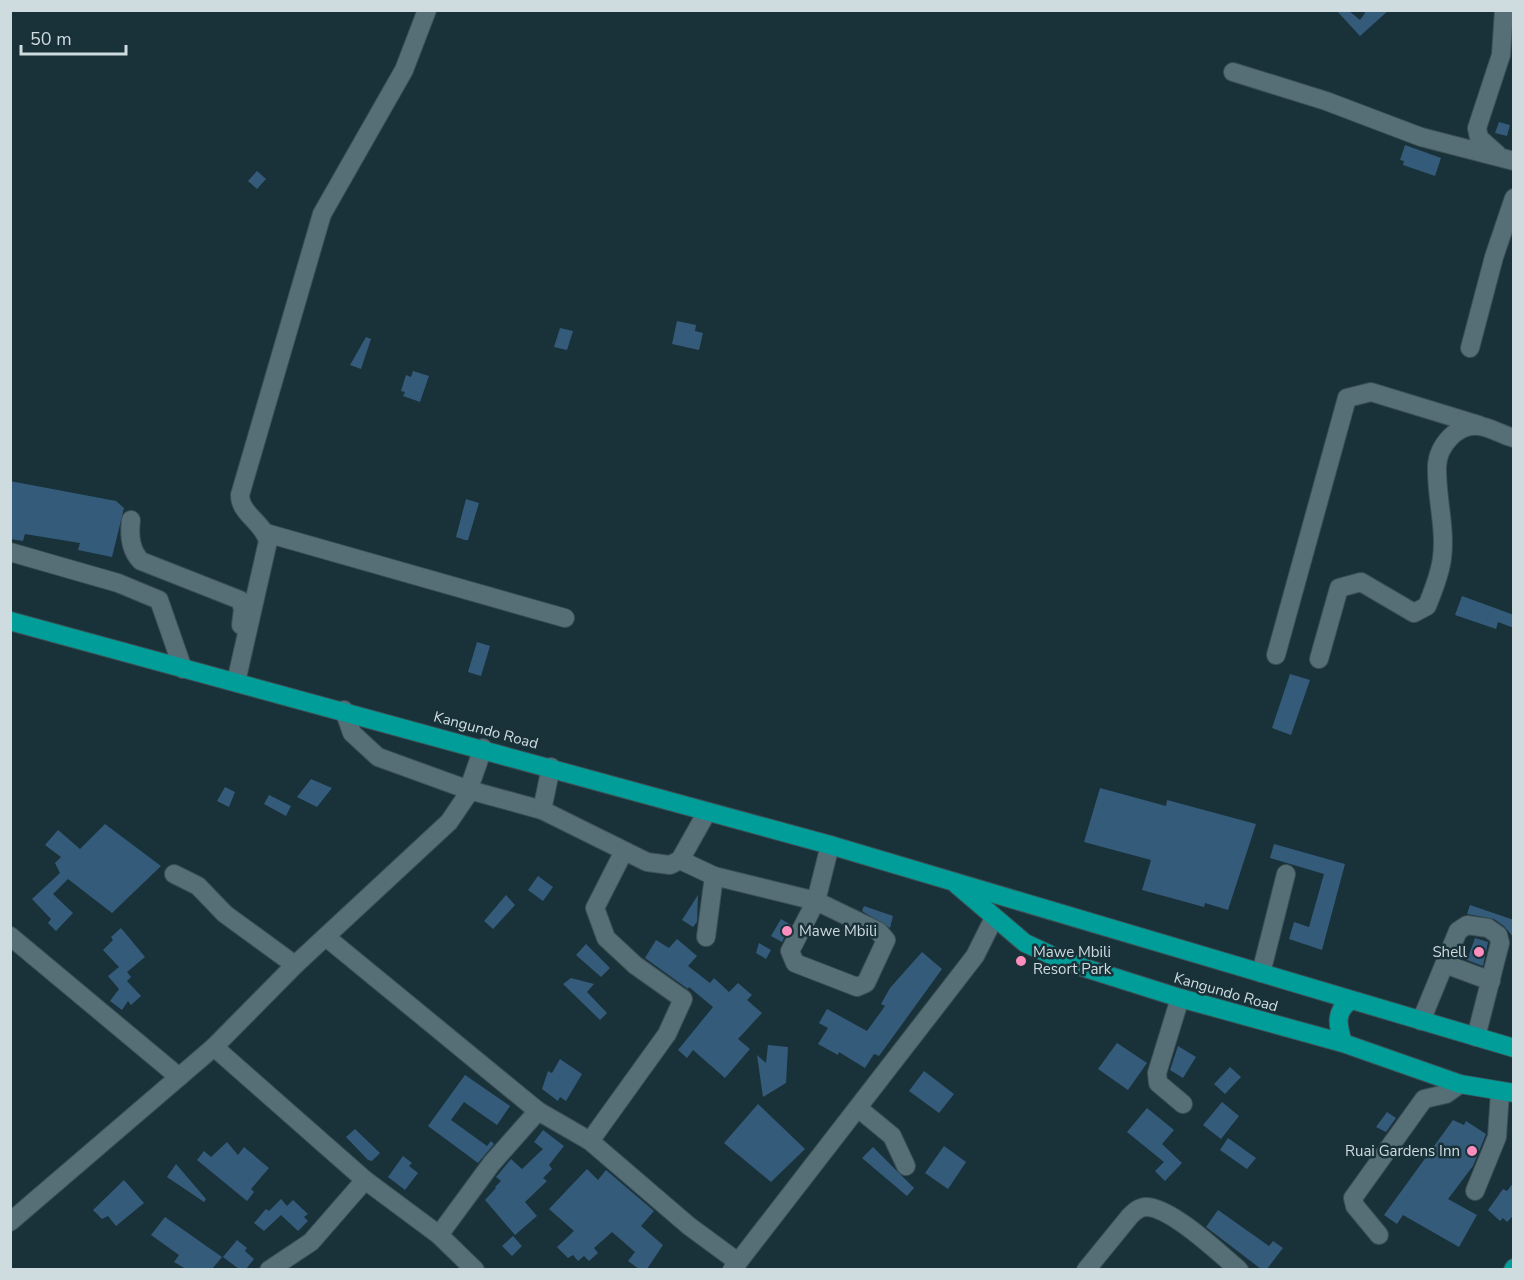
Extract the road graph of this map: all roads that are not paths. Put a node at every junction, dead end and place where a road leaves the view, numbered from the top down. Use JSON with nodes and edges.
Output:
{"nodes":[{"id":1,"x":427,"y":10,"type":"edge"},
{"id":2,"x":1504,"y":10,"type":"edge"},
{"id":3,"x":1233,"y":72,"type":"dead end"},
{"id":4,"x":1506,"y":158,"type":"edge"},
{"id":5,"x":1514,"y":198,"type":"edge"},
{"id":6,"x":1470,"y":348,"type":"dead end"},
{"id":7,"x":1479,"y":426,"type":"junction"},
{"id":8,"x":1514,"y":438,"type":"edge"},
{"id":9,"x":131,"y":520,"type":"dead end"},
{"id":10,"x":266,"y":533,"type":"junction"},
{"id":11,"x":10,"y":552,"type":"edge"},
{"id":12,"x":565,"y":618,"type":"dead end"},
{"id":13,"x":10,"y":621,"type":"edge"},
{"id":14,"x":1276,"y":655,"type":"dead end"},
{"id":15,"x":1319,"y":659,"type":"dead end"},
{"id":16,"x":183,"y":669,"type":"junction"},
{"id":17,"x":232,"y":680,"type":"junction"},
{"id":18,"x":344,"y":710,"type":"junction"},
{"id":19,"x":483,"y":748,"type":"junction"},
{"id":20,"x":551,"y":767,"type":"junction"},
{"id":21,"x":469,"y":790,"type":"junction"},
{"id":22,"x":542,"y":810,"type":"junction"},
{"id":23,"x":707,"y":812,"type":"junction"},
{"id":24,"x":830,"y":845,"type":"junction"},
{"id":25,"x":624,"y":851,"type":"junction"},
{"id":26,"x":680,"y":860,"type":"junction"},
{"id":27,"x":174,"y":874,"type":"dead end"},
{"id":28,"x":1286,"y":874,"type":"dead end"},
{"id":29,"x":714,"y":876,"type":"junction"},
{"id":30,"x":951,"y":880,"type":"junction"},
{"id":31,"x":816,"y":901,"type":"junction"},
{"id":32,"x":994,"y":918,"type":"junction"},
{"id":33,"x":10,"y":936,"type":"edge"},
{"id":34,"x":326,"y":937,"type":"junction"},
{"id":35,"x":706,"y":937,"type":"dead end"},
{"id":36,"x":295,"y":964,"type":"junction"},
{"id":37,"x":1445,"y":964,"type":"junction"},
{"id":38,"x":1261,"y":973,"type":"junction"},
{"id":39,"x":1491,"y":981,"type":"junction"},
{"id":40,"x":1180,"y":998,"type":"junction"},
{"id":41,"x":1350,"y":1001,"type":"junction"},
{"id":42,"x":1421,"y":1021,"type":"junction"},
{"id":43,"x":1476,"y":1037,"type":"junction"},
{"id":44,"x":1343,"y":1043,"type":"junction"},
{"id":45,"x":214,"y":1047,"type":"junction"},
{"id":46,"x":1514,"y":1048,"type":"edge"},
{"id":47,"x":179,"y":1077,"type":"junction"},
{"id":48,"x":1460,"y":1084,"type":"junction"},
{"id":49,"x":1507,"y":1092,"type":"edge"},
{"id":50,"x":1183,"y":1104,"type":"dead end"},
{"id":51,"x":858,"y":1108,"type":"junction"},
{"id":52,"x":538,"y":1111,"type":"junction"},
{"id":53,"x":590,"y":1141,"type":"junction"},
{"id":54,"x":906,"y":1166,"type":"dead end"},
{"id":55,"x":365,"y":1180,"type":"junction"},
{"id":56,"x":1475,"y":1191,"type":"dead end"},
{"id":57,"x":10,"y":1222,"type":"edge"},
{"id":58,"x":439,"y":1234,"type":"junction"},
{"id":59,"x":1379,"y":1235,"type":"dead end"},
{"id":60,"x":735,"y":1266,"type":"edge"},
{"id":61,"x":269,"y":1269,"type":"edge"},
{"id":62,"x":475,"y":1269,"type":"edge"},
{"id":63,"x":1086,"y":1269,"type":"edge"},
{"id":64,"x":1239,"y":1269,"type":"edge"}],
"edges":[{"from":1,"to":10,"type":"street"},
{"from":2,"to":4,"type":"street"},
{"from":3,"to":4,"type":"street"},
{"from":5,"to":6,"type":"street"},
{"from":7,"to":8,"type":"street"},
{"from":7,"to":14,"type":"street"},
{"from":7,"to":15,"type":"street"},
{"from":9,"to":17,"type":"street"},
{"from":10,"to":12,"type":"street"},
{"from":10,"to":17,"type":"street"},
{"from":11,"to":16,"type":"street"},
{"from":13,"to":16,"type":"highway","name":"Kangundo Road"},
{"from":16,"to":17,"type":"highway","name":"Kangundo Road"},
{"from":17,"to":18,"type":"highway","name":"Kangundo Road"},
{"from":18,"to":19,"type":"highway","name":"Kangundo Road"},
{"from":18,"to":21,"type":"street"},
{"from":19,"to":20,"type":"highway","name":"Kangundo Road"},
{"from":19,"to":21,"type":"street"},
{"from":20,"to":22,"type":"street"},
{"from":20,"to":23,"type":"highway","name":"Kangundo Road"},
{"from":21,"to":22,"type":"street"},
{"from":21,"to":34,"type":"street"},
{"from":22,"to":25,"type":"street"},
{"from":23,"to":24,"type":"highway","name":"Kangundo Road"},
{"from":23,"to":26,"type":"street"},
{"from":24,"to":30,"type":"highway","name":"Kangundo Road"},
{"from":24,"to":31,"type":"street"},
{"from":25,"to":26,"type":"street"},
{"from":25,"to":53,"type":"street"},
{"from":26,"to":29,"type":"street"},
{"from":27,"to":36,"type":"street"},
{"from":28,"to":38,"type":"street"},
{"from":29,"to":31,"type":"street"},
{"from":29,"to":35,"type":"street"},
{"from":30,"to":32,"type":"highway","name":"Kangundo Road"},
{"from":30,"to":38,"type":"highway","name":"Kangundo Road"},
{"from":31,"to":31,"type":"street"},
{"from":32,"to":40,"type":"highway","name":"Kangundo Road"},
{"from":32,"to":51,"type":"street"},
{"from":33,"to":47,"type":"street"},
{"from":34,"to":36,"type":"street"},
{"from":34,"to":52,"type":"street"},
{"from":36,"to":45,"type":"street"},
{"from":37,"to":39,"type":"street"},
{"from":37,"to":39,"type":"street"},
{"from":37,"to":42,"type":"street"},
{"from":38,"to":41,"type":"highway","name":"Kangundo Road"},
{"from":39,"to":43,"type":"street"},
{"from":40,"to":44,"type":"highway","name":"Kangundo Road"},
{"from":40,"to":50,"type":"street"},
{"from":41,"to":42,"type":"highway","name":"Kangundo Road"},
{"from":41,"to":44,"type":"highway"},
{"from":42,"to":43,"type":"highway","name":"Kangundo Road"},
{"from":43,"to":46,"type":"highway","name":"Kangundo Road"},
{"from":44,"to":48,"type":"highway","name":"Kangundo Road"},
{"from":45,"to":47,"type":"street"},
{"from":45,"to":55,"type":"street"},
{"from":47,"to":57,"type":"street"},
{"from":48,"to":49,"type":"highway","name":"Kangundo Road"},
{"from":48,"to":59,"type":"street"},
{"from":49,"to":56,"type":"street"},
{"from":51,"to":54,"type":"street"},
{"from":51,"to":60,"type":"street"},
{"from":52,"to":53,"type":"street"},
{"from":52,"to":58,"type":"street"},
{"from":53,"to":60,"type":"street"},
{"from":55,"to":58,"type":"street"},
{"from":55,"to":61,"type":"street"},
{"from":58,"to":62,"type":"street"},
{"from":63,"to":64,"type":"street"}]}
